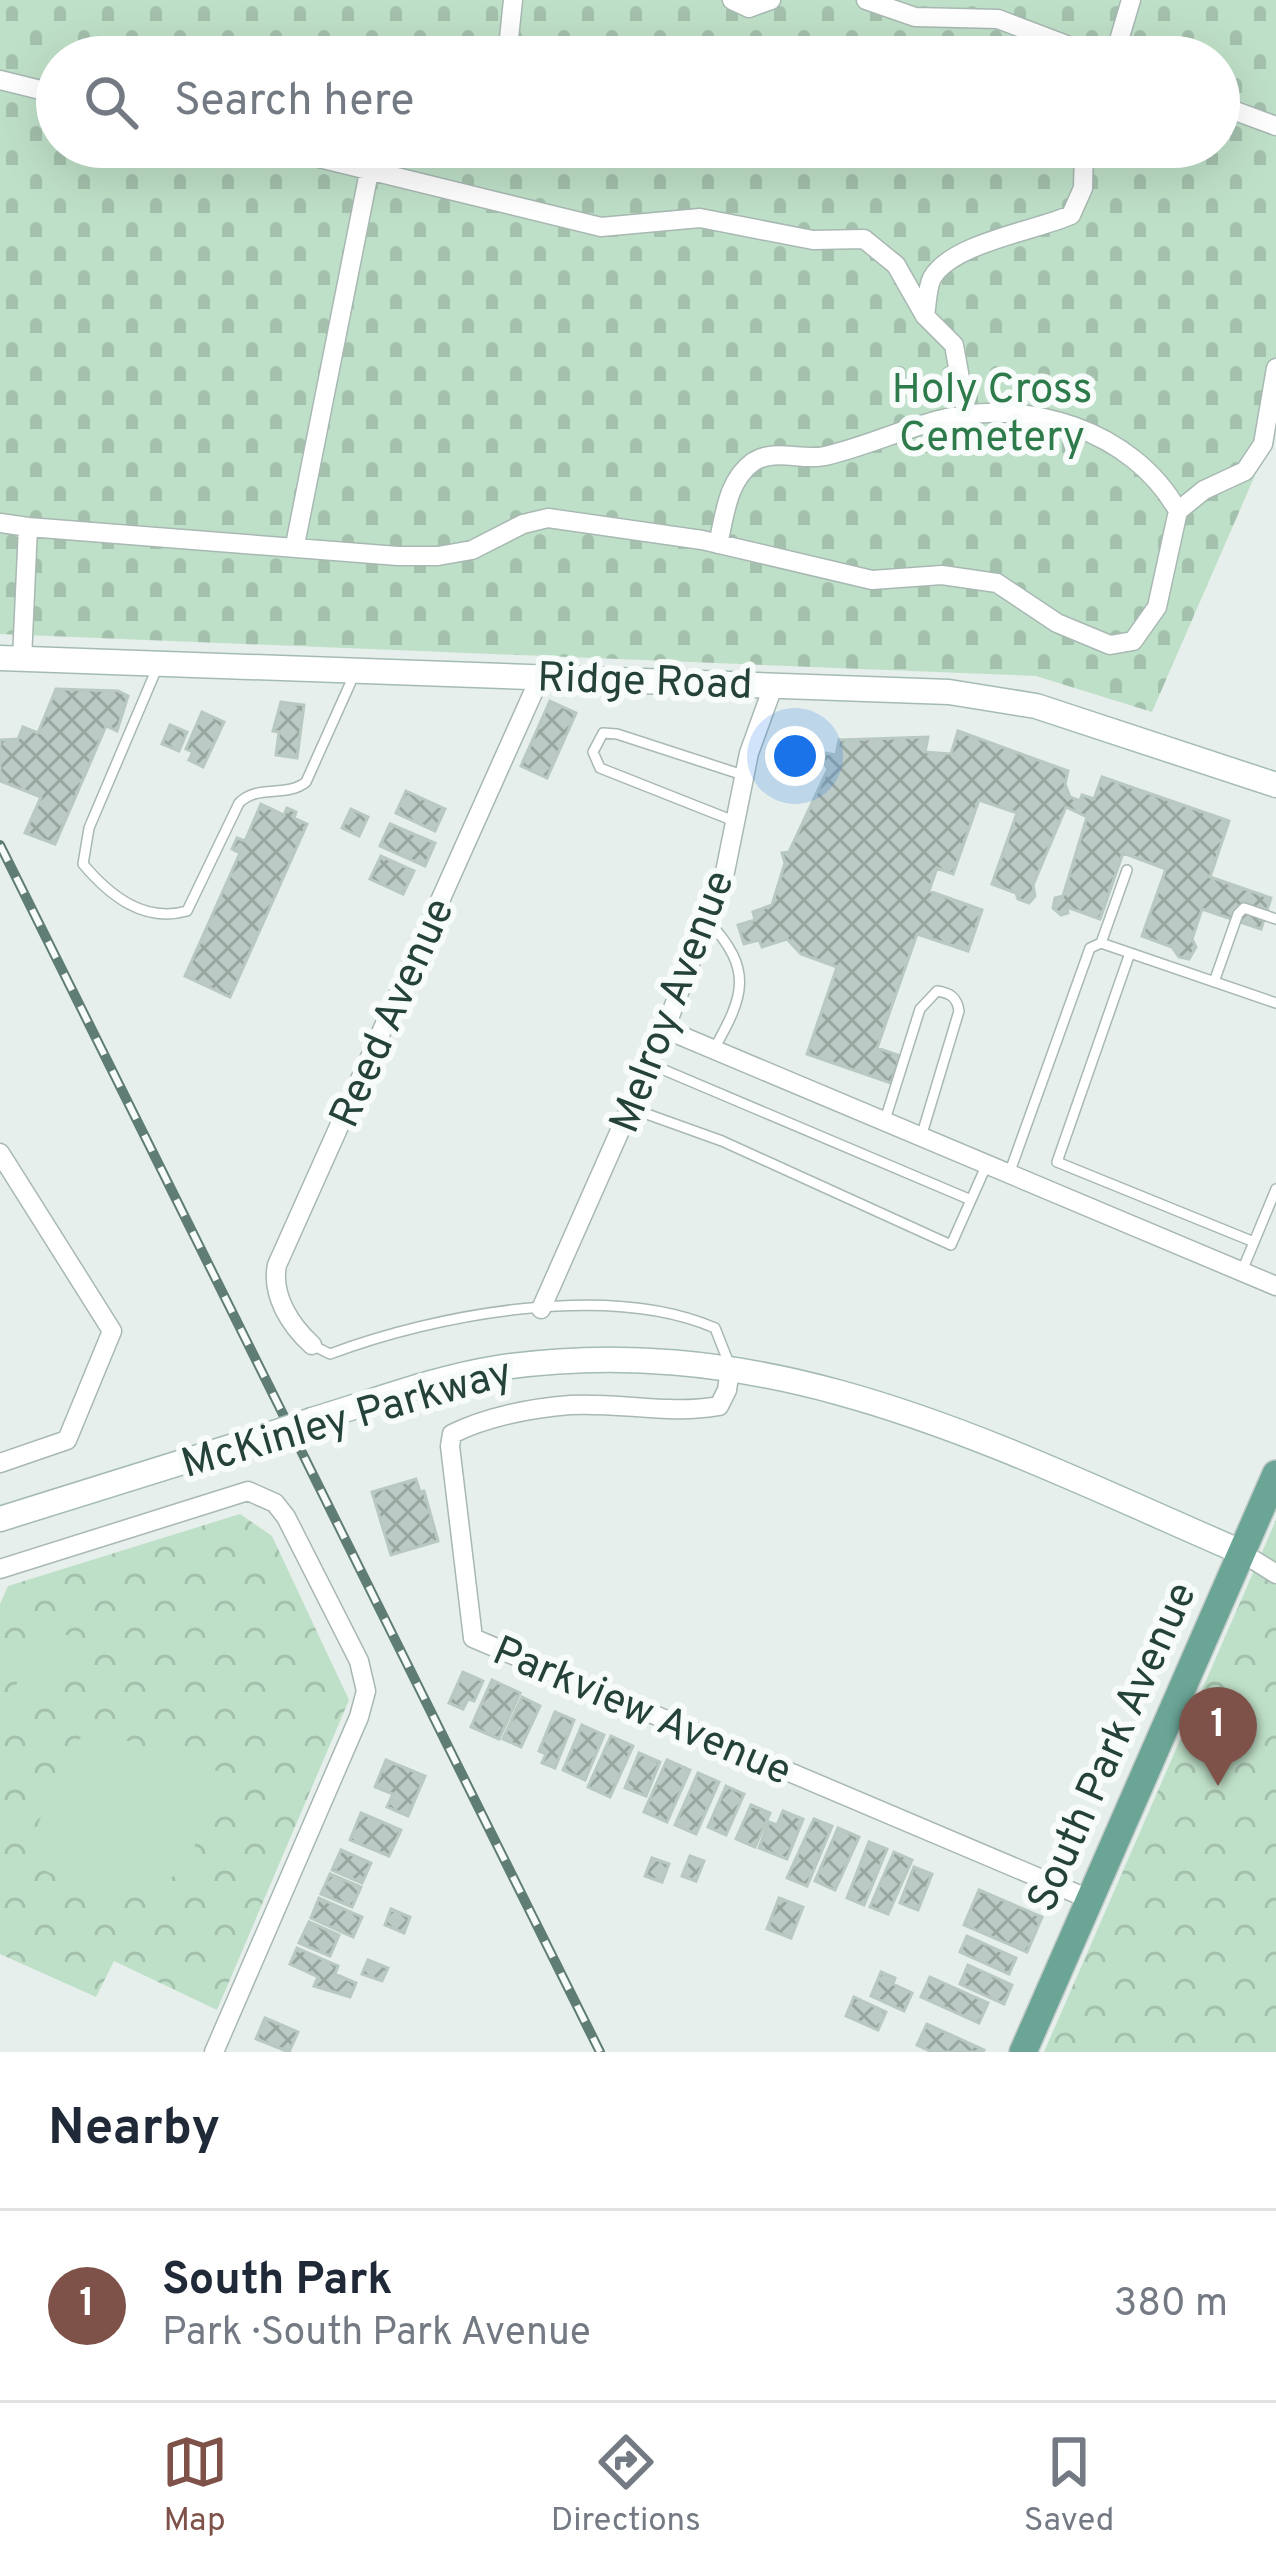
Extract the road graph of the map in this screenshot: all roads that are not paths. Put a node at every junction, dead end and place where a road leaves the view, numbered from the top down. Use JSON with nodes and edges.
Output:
{"nodes":[{"id":1,"x":513,"y":0,"type":"edge"},
{"id":2,"x":732,"y":0,"type":"edge"},
{"id":3,"x":771,"y":0,"type":"edge"},
{"id":4,"x":866,"y":0,"type":"edge"},
{"id":5,"x":1132,"y":0,"type":"edge"},
{"id":6,"x":509,"y":36,"type":"edge"},
{"id":7,"x":1043,"y":36,"type":"edge"},
{"id":8,"x":1121,"y":36,"type":"edge"},
{"id":9,"x":0,"y":80,"type":"edge"},
{"id":10,"x":36,"y":89,"type":"edge"},
{"id":11,"x":1240,"y":113,"type":"edge"},
{"id":12,"x":1276,"y":126,"type":"edge"},
{"id":13,"x":359,"y":168,"type":"edge"},
{"id":14,"x":1083,"y":168,"type":"edge"},
{"id":15,"x":367,"y":170,"type":"junction"},
{"id":16,"x":925,"y":316,"type":"junction"},
{"id":17,"x":1276,"y":368,"type":"edge"},
{"id":18,"x":967,"y":416,"type":"junction"},
{"id":19,"x":1178,"y":511,"type":"junction"},
{"id":20,"x":0,"y":524,"type":"edge"},
{"id":21,"x":28,"y":527,"type":"junction"},
{"id":22,"x":718,"y":544,"type":"junction"},
{"id":23,"x":295,"y":545,"type":"junction"},
{"id":24,"x":11,"y":658,"type":"edge"},
{"id":25,"x":159,"y":664,"type":"junction"},
{"id":26,"x":356,"y":670,"type":"junction"},
{"id":27,"x":541,"y":675,"type":"junction"},
{"id":28,"x":774,"y":684,"type":"junction"},
{"id":29,"x":744,"y":776,"type":"junction"},
{"id":30,"x":1276,"y":785,"type":"edge"},
{"id":31,"x":734,"y":821,"type":"junction"},
{"id":32,"x":1127,"y":870,"type":"dead end"},
{"id":33,"x":1276,"y":919,"type":"edge"},
{"id":34,"x":707,"y":920,"type":"junction"},
{"id":35,"x":1101,"y":944,"type":"junction"},
{"id":36,"x":1130,"y":953,"type":"junction"},
{"id":37,"x":1214,"y":982,"type":"junction"},
{"id":38,"x":1276,"y":1003,"type":"edge"},
{"id":39,"x":665,"y":1029,"type":"junction"},
{"id":40,"x":714,"y":1049,"type":"junction"},
{"id":41,"x":649,"y":1064,"type":"junction"},
{"id":42,"x":630,"y":1108,"type":"junction"},
{"id":43,"x":884,"y":1121,"type":"junction"},
{"id":44,"x":921,"y":1137,"type":"junction"},
{"id":45,"x":0,"y":1153,"type":"edge"},
{"id":46,"x":987,"y":1164,"type":"junction"},
{"id":47,"x":1009,"y":1174,"type":"junction"},
{"id":48,"x":1276,"y":1190,"type":"edge"},
{"id":49,"x":971,"y":1200,"type":"junction"},
{"id":50,"x":1254,"y":1242,"type":"junction"},
{"id":51,"x":1242,"y":1271,"type":"junction"},
{"id":52,"x":1274,"y":1281,"type":"edge"},
{"id":53,"x":541,"y":1309,"type":"junction"},
{"id":54,"x":312,"y":1345,"type":"joint"},
{"id":55,"x":730,"y":1369,"type":"junction"},
{"id":56,"x":0,"y":1463,"type":"edge"},
{"id":57,"x":1276,"y":1474,"type":"edge"},
{"id":58,"x":0,"y":1519,"type":"edge"},
{"id":59,"x":1241,"y":1552,"type":"junction"},
{"id":60,"x":1276,"y":1564,"type":"edge"},
{"id":61,"x":0,"y":1569,"type":"edge"},
{"id":62,"x":1276,"y":1574,"type":"edge"},
{"id":63,"x":1089,"y":1899,"type":"junction"},
{"id":64,"x":214,"y":2052,"type":"edge"},
{"id":65,"x":1023,"y":2052,"type":"edge"}],
"edges":[{"from":1,"to":6,"type":"street"},
{"from":2,"to":3,"type":"street"},
{"from":4,"to":7,"type":"street"},
{"from":5,"to":8,"type":"street"},
{"from":9,"to":10,"type":"street"},
{"from":11,"to":12,"type":"street"},
{"from":13,"to":15,"type":"street"},
{"from":14,"to":16,"type":"street"},
{"from":15,"to":16,"type":"street"},
{"from":15,"to":23,"type":"street"},
{"from":16,"to":18,"type":"street"},
{"from":17,"to":19,"type":"street"},
{"from":18,"to":19,"type":"street"},
{"from":18,"to":22,"type":"street"},
{"from":19,"to":22,"type":"street"},
{"from":20,"to":21,"type":"street"},
{"from":21,"to":23,"type":"street"},
{"from":21,"to":24,"type":"street"},
{"from":22,"to":23,"type":"street"},
{"from":24,"to":25,"type":"street","name":"Ridge Road"},
{"from":25,"to":26,"type":"street","name":"Ridge Road"},
{"from":25,"to":26,"type":"lane"},
{"from":26,"to":27,"type":"street","name":"Ridge Road"},
{"from":27,"to":28,"type":"street","name":"Ridge Road"},
{"from":27,"to":54,"type":"street","name":"Reed Avenue"},
{"from":28,"to":29,"type":"street","name":"Melroy Avenue"},
{"from":28,"to":30,"type":"street","name":"Ridge Road"},
{"from":29,"to":31,"type":"street","name":"Melroy Avenue"},
{"from":29,"to":31,"type":"lane"},
{"from":31,"to":34,"type":"street","name":"Melroy Avenue"},
{"from":32,"to":35,"type":"lane"},
{"from":33,"to":37,"type":"lane"},
{"from":34,"to":39,"type":"street","name":"Melroy Avenue"},
{"from":34,"to":40,"type":"lane"},
{"from":35,"to":36,"type":"lane"},
{"from":35,"to":47,"type":"lane"},
{"from":36,"to":37,"type":"lane"},
{"from":36,"to":50,"type":"lane"},
{"from":37,"to":38,"type":"lane"},
{"from":39,"to":40,"type":"street"},
{"from":39,"to":41,"type":"street","name":"Melroy Avenue"},
{"from":40,"to":43,"type":"street"},
{"from":41,"to":42,"type":"street","name":"Melroy Avenue"},
{"from":41,"to":49,"type":"lane"},
{"from":42,"to":49,"type":"lane"},
{"from":42,"to":53,"type":"street","name":"Melroy Avenue"},
{"from":43,"to":44,"type":"street"},
{"from":43,"to":44,"type":"lane"},
{"from":44,"to":46,"type":"street"},
{"from":45,"to":56,"type":"street"},
{"from":46,"to":47,"type":"street"},
{"from":46,"to":49,"type":"lane"},
{"from":47,"to":51,"type":"street"},
{"from":48,"to":50,"type":"lane"},
{"from":50,"to":51,"type":"lane"},
{"from":51,"to":52,"type":"street"},
{"from":53,"to":54,"type":"lane"},
{"from":53,"to":55,"type":"lane"},
{"from":55,"to":58,"type":"street","name":"McKinley Parkway","bridge":true},
{"from":55,"to":59,"type":"street","name":"McKinley Parkway"},
{"from":55,"to":63,"type":"street","name":"Parkview Avenue"},
{"from":57,"to":59,"type":"main road","name":"South Park Avenue"},
{"from":59,"to":60,"type":"street"},
{"from":59,"to":62,"type":"street"},
{"from":59,"to":63,"type":"main road","name":"South Park Avenue"},
{"from":61,"to":64,"type":"street"},
{"from":63,"to":65,"type":"main road","name":"South Park Avenue"}]}
